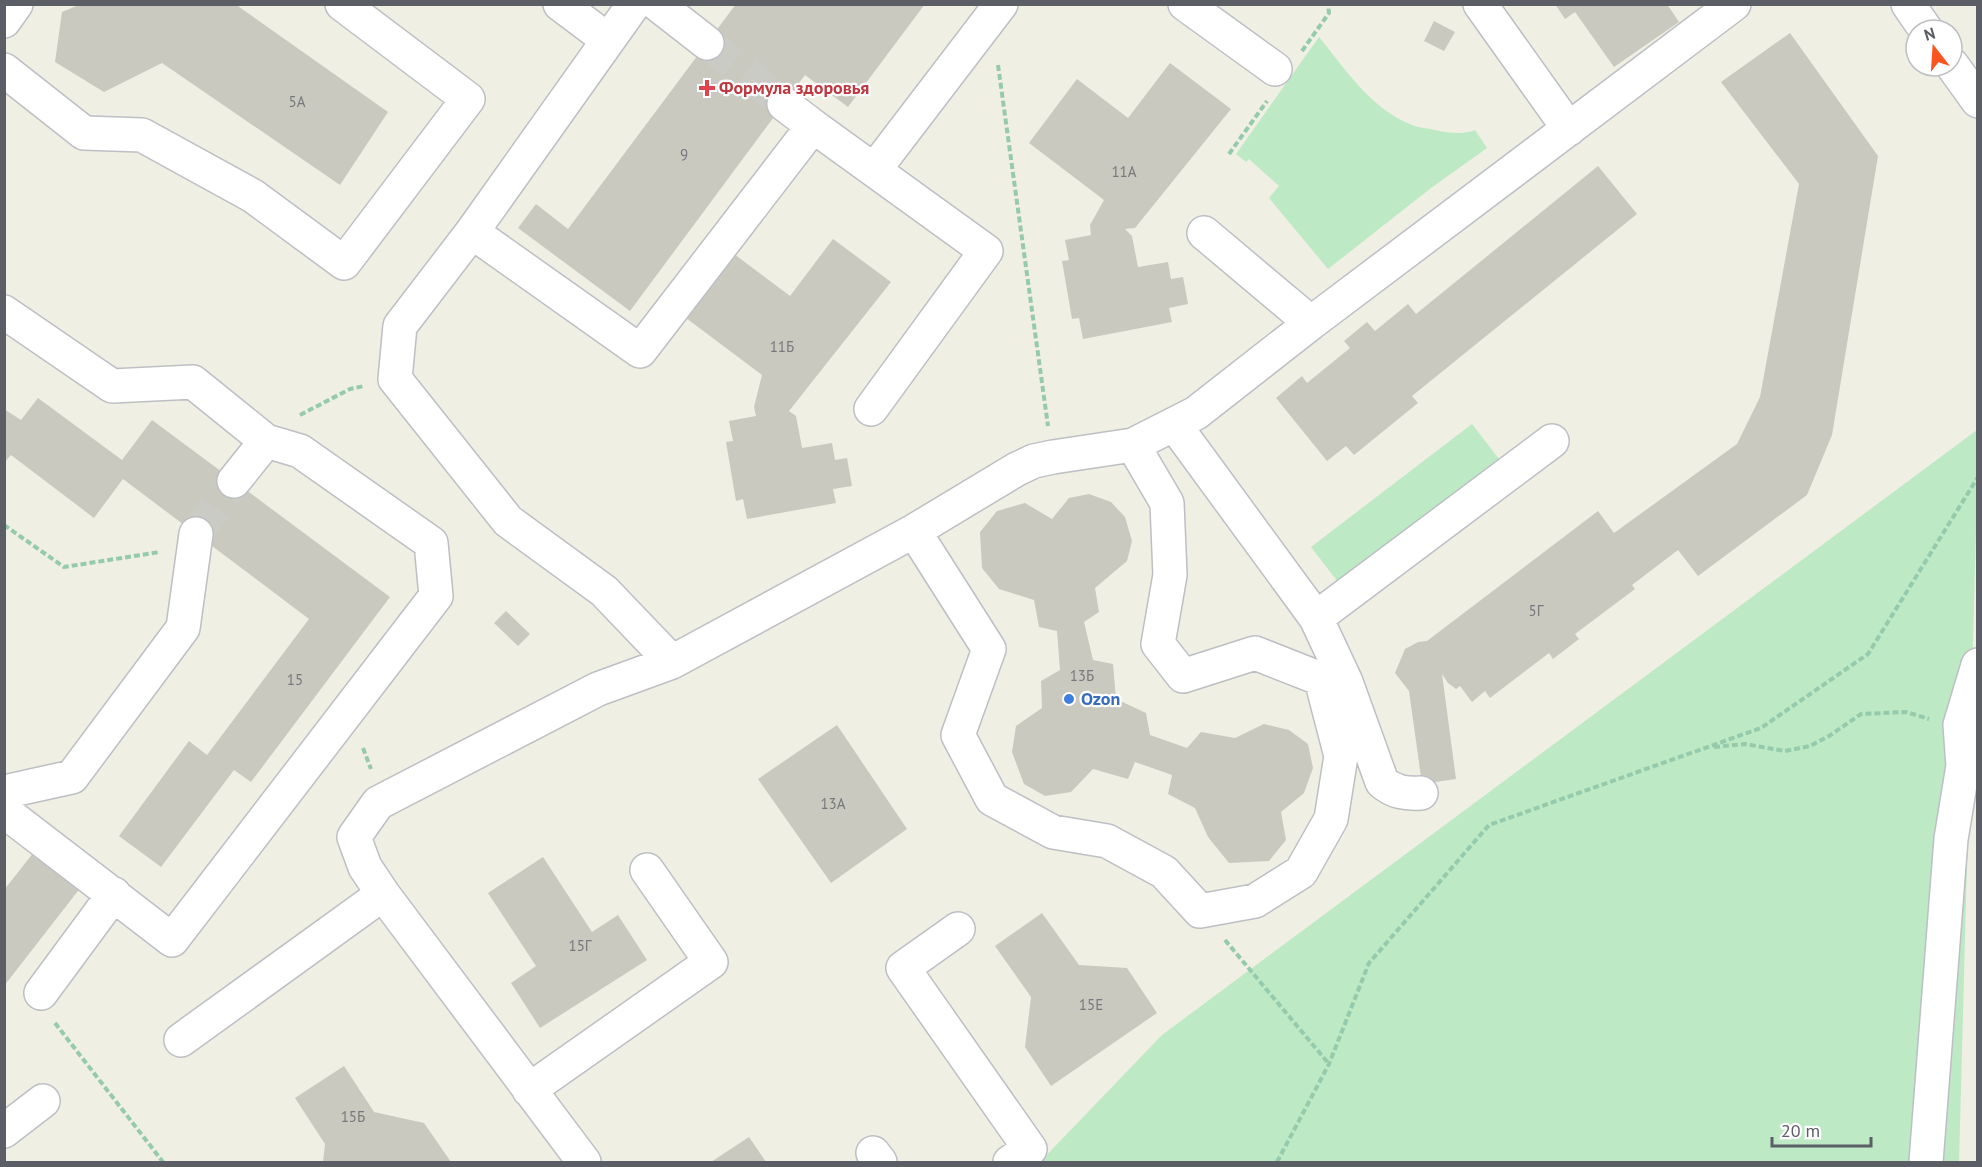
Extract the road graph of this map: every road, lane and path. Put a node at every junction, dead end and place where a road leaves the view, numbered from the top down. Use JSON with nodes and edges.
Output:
{"nodes":[{"id":1,"x":16,"y":4,"type":"edge"},
{"id":2,"x":342,"y":4,"type":"edge"},
{"id":3,"x":560,"y":4,"type":"edge"},
{"id":4,"x":634,"y":4,"type":"edge"},
{"id":5,"x":657,"y":4,"type":"edge"},
{"id":6,"x":1185,"y":4,"type":"edge"},
{"id":7,"x":1480,"y":4,"type":"edge"},
{"id":8,"x":1734,"y":4,"type":"edge"},
{"id":9,"x":1908,"y":4,"type":"edge"},
{"id":10,"x":996,"y":11,"type":"edge"},
{"id":11,"x":1918,"y":18,"type":"edge"},
{"id":12,"x":4,"y":21,"type":"edge"},
{"id":13,"x":608,"y":40,"type":"junction"},
{"id":14,"x":707,"y":43,"type":"tunnel mouth"},
{"id":15,"x":1275,"y":69,"type":"dead end"},
{"id":16,"x":4,"y":70,"type":"edge"},
{"id":17,"x":1961,"y":78,"type":"edge"},
{"id":18,"x":1977,"y":101,"type":"edge"},
{"id":19,"x":784,"y":104,"type":"tunnel mouth"},
{"id":20,"x":813,"y":126,"type":"junction"},
{"id":21,"x":1569,"y":129,"type":"junction"},
{"id":22,"x":875,"y":169,"type":"junction"},
{"id":23,"x":472,"y":232,"type":"junction"},
{"id":24,"x":1204,"y":233,"type":"dead end"},
{"id":25,"x":4,"y":312,"type":"edge"},
{"id":26,"x":1311,"y":323,"type":"junction"},
{"id":27,"x":395,"y":379,"type":"junction"},
{"id":28,"x":871,"y":409,"type":"dead end"},
{"id":29,"x":1174,"y":424,"type":"junction"},
{"id":30,"x":266,"y":441,"type":"junction"},
{"id":31,"x":1552,"y":441,"type":"dead end"},
{"id":32,"x":1133,"y":445,"type":"junction"},
{"id":33,"x":1053,"y":457,"type":"junction"},
{"id":34,"x":1977,"y":477,"type":"edge"},
{"id":35,"x":234,"y":481,"type":"tunnel mouth"},
{"id":36,"x":4,"y":525,"type":"edge"},
{"id":37,"x":914,"y":531,"type":"junction"},
{"id":38,"x":195,"y":541,"type":"joint"},
{"id":39,"x":1316,"y":618,"type":"junction"},
{"id":40,"x":672,"y":662,"type":"junction"},
{"id":41,"x":1977,"y":665,"type":"edge"},
{"id":42,"x":348,"y":711,"type":"junction"},
{"id":43,"x":1959,"y":725,"type":"junction"},
{"id":44,"x":1708,"y":747,"type":"junction"},
{"id":45,"x":1970,"y":766,"type":"edge"},
{"id":46,"x":4,"y":792,"type":"edge"},
{"id":47,"x":1421,"y":793,"type":"dead end"},
{"id":48,"x":383,"y":800,"type":"junction"},
{"id":49,"x":4,"y":811,"type":"edge"},
{"id":50,"x":647,"y":870,"type":"dead end"},
{"id":51,"x":114,"y":894,"type":"junction"},
{"id":52,"x":382,"y":894,"type":"junction"},
{"id":53,"x":1200,"y":911,"type":"junction"},
{"id":54,"x":958,"y":929,"type":"dead end"},
{"id":55,"x":46,"y":1006,"type":"joint"},
{"id":56,"x":181,"y":1040,"type":"dead end"},
{"id":57,"x":1329,"y":1064,"type":"junction"},
{"id":58,"x":529,"y":1090,"type":"junction"},
{"id":59,"x":43,"y":1101,"type":"dead end"},
{"id":60,"x":4,"y":1131,"type":"edge"},
{"id":61,"x":163,"y":1162,"type":"edge"},
{"id":62,"x":584,"y":1162,"type":"edge"},
{"id":63,"x":1010,"y":1162,"type":"edge"},
{"id":64,"x":1277,"y":1162,"type":"edge"},
{"id":65,"x":1926,"y":1162,"type":"edge"}],
"edges":[{"from":1,"to":12,"type":"street"},
{"from":2,"to":16,"type":"street"},
{"from":3,"to":13,"type":"street"},
{"from":4,"to":13,"type":"street"},
{"from":5,"to":14,"type":"street"},
{"from":6,"to":15,"type":"street"},
{"from":7,"to":21,"type":"street"},
{"from":8,"to":21,"type":"street"},
{"from":9,"to":11,"type":"street"},
{"from":10,"to":22,"type":"street"},
{"from":10,"to":33,"type":"path"},
{"from":13,"to":23,"type":"street"},
{"from":17,"to":18,"type":"street"},
{"from":19,"to":20,"type":"street"},
{"from":20,"to":22,"type":"street"},
{"from":20,"to":23,"type":"street"},
{"from":21,"to":26,"type":"street"},
{"from":22,"to":28,"type":"street"},
{"from":23,"to":27,"type":"street"},
{"from":24,"to":26,"type":"street"},
{"from":25,"to":30,"type":"street"},
{"from":26,"to":29,"type":"street"},
{"from":27,"to":30,"type":"path"},
{"from":27,"to":40,"type":"street"},
{"from":29,"to":32,"type":"street"},
{"from":29,"to":39,"type":"street"},
{"from":30,"to":35,"type":"street"},
{"from":30,"to":42,"type":"street"},
{"from":31,"to":39,"type":"street"},
{"from":32,"to":33,"type":"street"},
{"from":32,"to":53,"type":"street"},
{"from":33,"to":37,"type":"street"},
{"from":34,"to":44,"type":"path"},
{"from":36,"to":38,"type":"path"},
{"from":37,"to":40,"type":"street"},
{"from":37,"to":53,"type":"street"},
{"from":38,"to":46,"type":"street"},
{"from":39,"to":47,"type":"street"},
{"from":40,"to":48,"type":"street"},
{"from":41,"to":43,"type":"street"},
{"from":42,"to":48,"type":"path"},
{"from":42,"to":51,"type":"street"},
{"from":43,"to":44,"type":"path"},
{"from":43,"to":45,"type":"street"},
{"from":44,"to":57,"type":"path"},
{"from":45,"to":65,"type":"street"},
{"from":48,"to":52,"type":"street"},
{"from":49,"to":51,"type":"street"},
{"from":50,"to":58,"type":"street"},
{"from":51,"to":55,"type":"street"},
{"from":52,"to":56,"type":"street"},
{"from":52,"to":58,"type":"street"},
{"from":53,"to":57,"type":"path"},
{"from":54,"to":63,"type":"street"},
{"from":55,"to":61,"type":"path"},
{"from":57,"to":64,"type":"path"},
{"from":58,"to":62,"type":"street"},
{"from":59,"to":60,"type":"street"}]}
